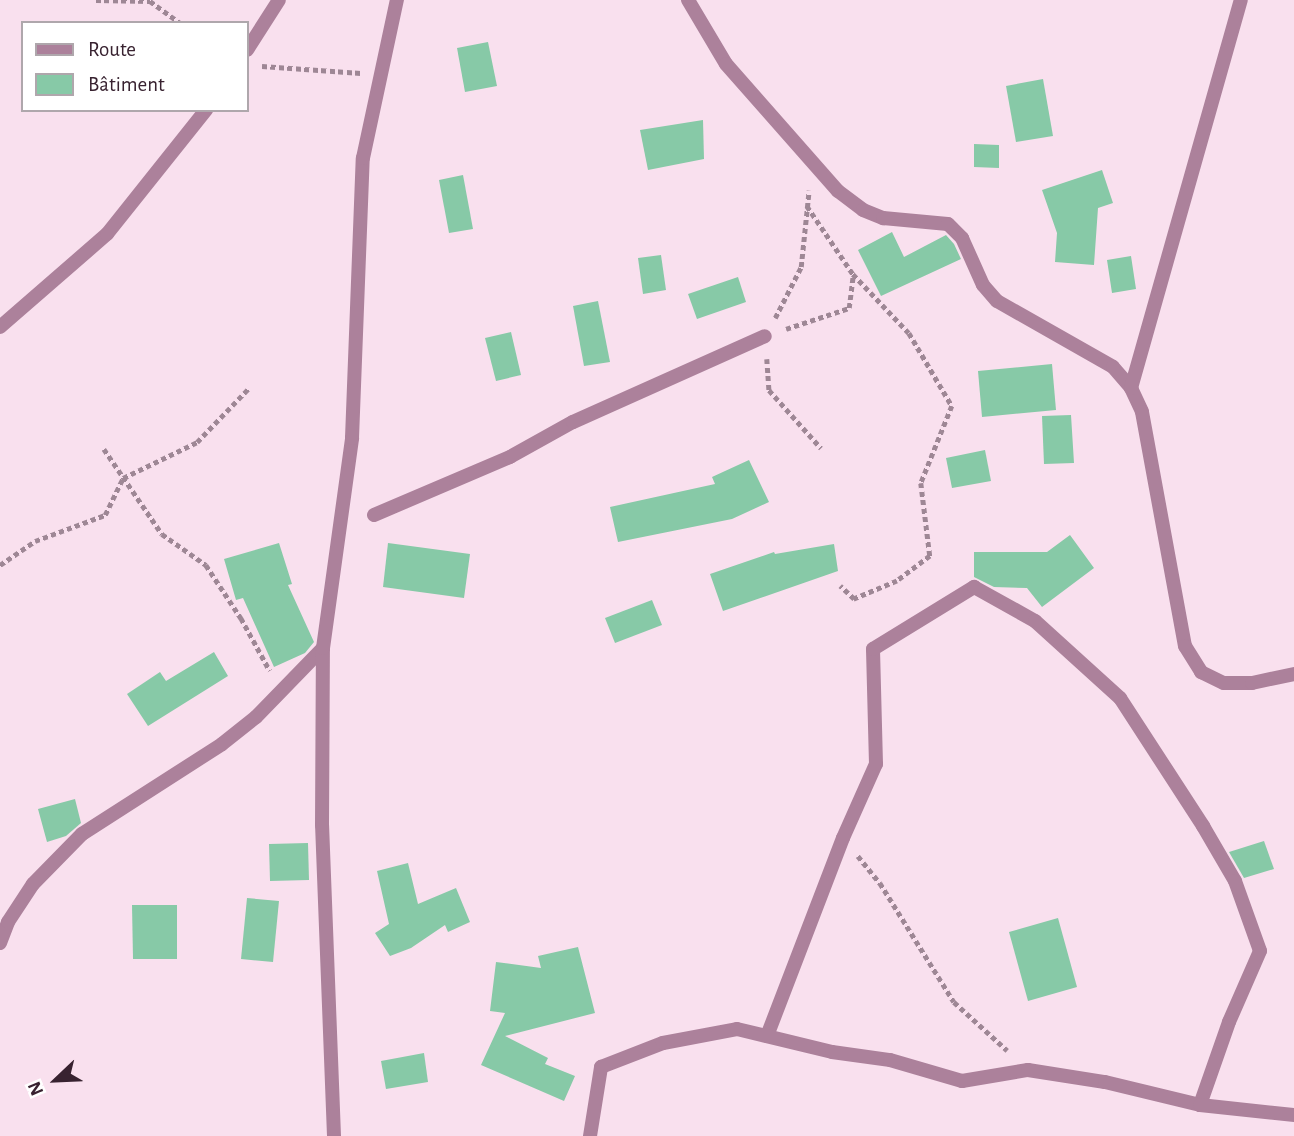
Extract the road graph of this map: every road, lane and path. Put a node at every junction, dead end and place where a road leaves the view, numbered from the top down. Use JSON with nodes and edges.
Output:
{"nodes":[{"id":1,"x":96,"y":0,"type":"edge"},
{"id":2,"x":279,"y":0,"type":"edge"},
{"id":3,"x":397,"y":0,"type":"edge"},
{"id":4,"x":688,"y":0,"type":"edge"},
{"id":5,"x":1241,"y":0,"type":"edge"},
{"id":6,"x":177,"y":21,"type":"edge"},
{"id":7,"x":248,"y":48,"type":"edge"},
{"id":8,"x":260,"y":66,"type":"dead end"},
{"id":9,"x":381,"y":75,"type":"junction"},
{"id":10,"x":204,"y":112,"type":"edge"},
{"id":11,"x":812,"y":162,"type":"junction"},
{"id":12,"x":807,"y":206,"type":"junction"},
{"id":13,"x":853,"y":274,"type":"junction"},
{"id":14,"x":0,"y":327,"type":"edge"},
{"id":15,"x":765,"y":336,"type":"junction"},
{"id":16,"x":249,"y":388,"type":"dead end"},
{"id":17,"x":1131,"y":388,"type":"junction"},
{"id":18,"x":821,"y":448,"type":"dead end"},
{"id":19,"x":104,"y":449,"type":"dead end"},
{"id":20,"x":122,"y":478,"type":"junction"},
{"id":21,"x":374,"y":515,"type":"dead end"},
{"id":22,"x":0,"y":565,"type":"edge"},
{"id":23,"x":840,"y":586,"type":"dead end"},
{"id":24,"x":323,"y":648,"type":"junction"},
{"id":25,"x":1294,"y":674,"type":"edge"},
{"id":26,"x":281,"y":691,"type":"junction"},
{"id":27,"x":843,"y":838,"type":"junction"},
{"id":28,"x":0,"y":943,"type":"edge"},
{"id":29,"x":767,"y":1036,"type":"junction"},
{"id":30,"x":1028,"y":1070,"type":"junction"},
{"id":31,"x":1200,"y":1105,"type":"junction"},
{"id":32,"x":1294,"y":1115,"type":"edge"},
{"id":33,"x":334,"y":1136,"type":"edge"},
{"id":34,"x":590,"y":1136,"type":"edge"}],
"edges":[{"from":1,"to":6,"type":"path"},
{"from":2,"to":7,"type":"street"},
{"from":3,"to":9,"type":"street"},
{"from":4,"to":11,"type":"street"},
{"from":5,"to":17,"type":"street"},
{"from":8,"to":9,"type":"path"},
{"from":9,"to":24,"type":"street"},
{"from":10,"to":14,"type":"street"},
{"from":11,"to":12,"type":"path"},
{"from":11,"to":17,"type":"street"},
{"from":12,"to":13,"type":"path"},
{"from":12,"to":15,"type":"path"},
{"from":13,"to":15,"type":"path"},
{"from":13,"to":23,"type":"path"},
{"from":15,"to":18,"type":"path"},
{"from":15,"to":21,"type":"street"},
{"from":16,"to":20,"type":"path"},
{"from":17,"to":25,"type":"street"},
{"from":19,"to":20,"type":"path"},
{"from":20,"to":22,"type":"path"},
{"from":20,"to":26,"type":"path"},
{"from":24,"to":26,"type":"street"},
{"from":24,"to":33,"type":"street"},
{"from":26,"to":28,"type":"street"},
{"from":27,"to":29,"type":"street"},
{"from":27,"to":30,"type":"path"},
{"from":27,"to":31,"type":"street"},
{"from":29,"to":30,"type":"street"},
{"from":29,"to":34,"type":"street"},
{"from":30,"to":31,"type":"street"},
{"from":31,"to":32,"type":"street"}]}
